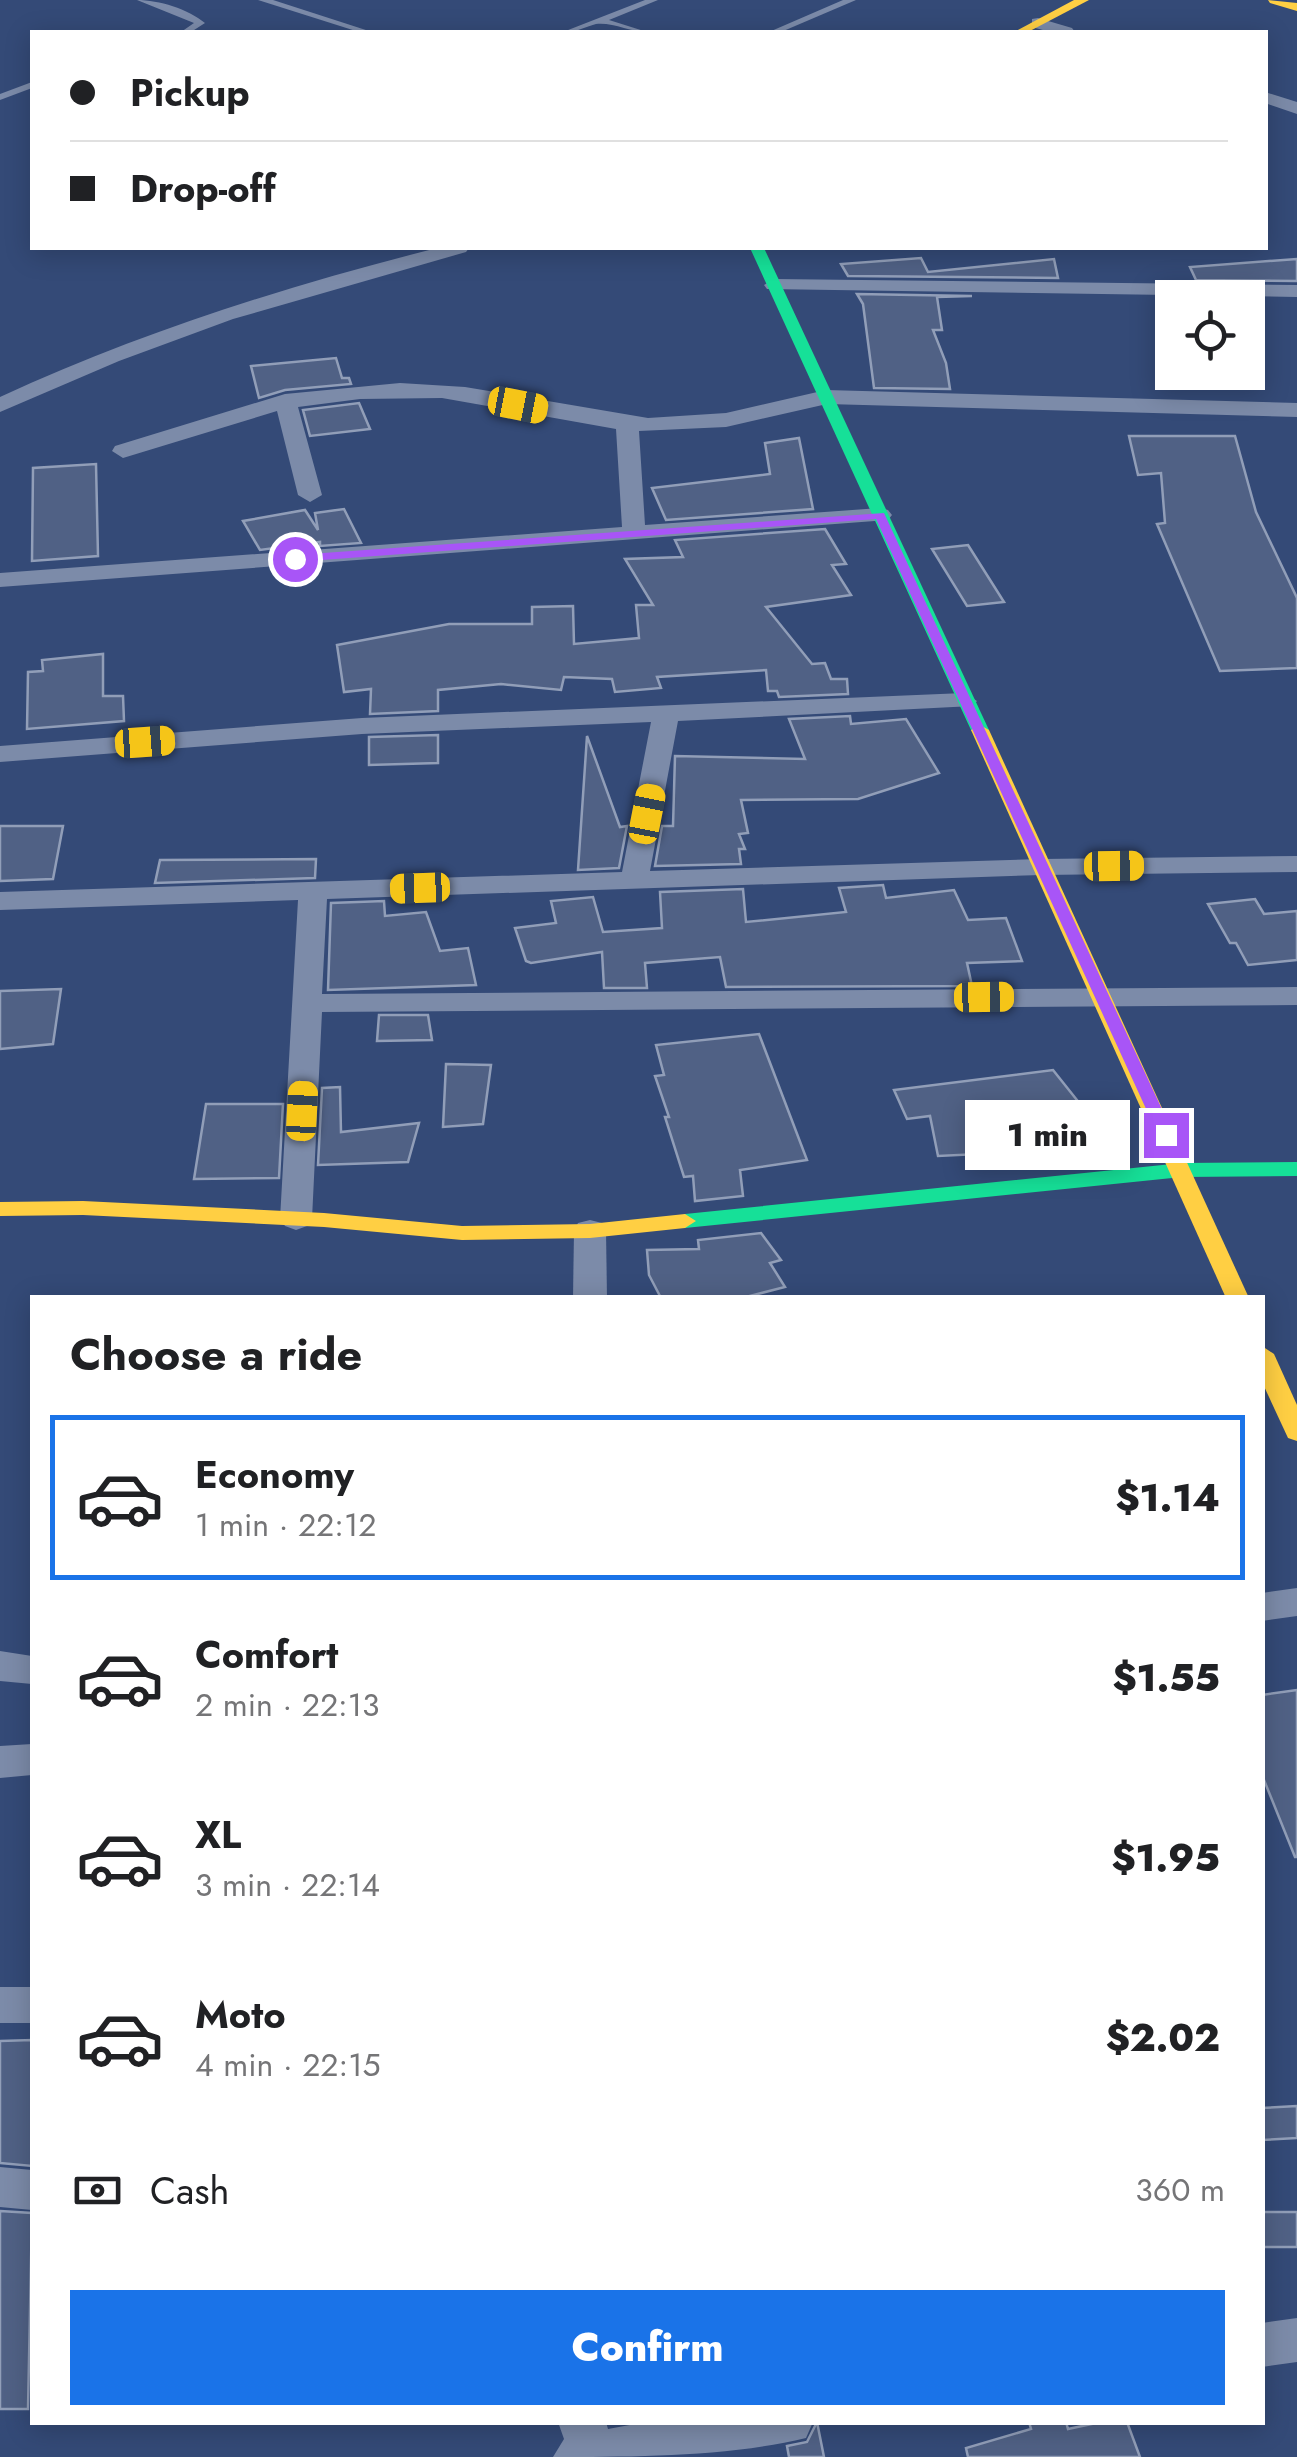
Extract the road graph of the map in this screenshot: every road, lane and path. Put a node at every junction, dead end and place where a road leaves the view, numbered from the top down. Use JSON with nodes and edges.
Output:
{"nodes":[{"id":1,"x":142,"y":0,"type":"edge"},
{"id":2,"x":263,"y":0,"type":"edge"},
{"id":3,"x":653,"y":0,"type":"edge"},
{"id":4,"x":851,"y":0,"type":"edge"},
{"id":5,"x":1083,"y":0,"type":"edge"},
{"id":6,"x":1274,"y":0,"type":"edge"},
{"id":7,"x":1297,"y":6,"type":"edge"},
{"id":8,"x":602,"y":21,"type":"junction"},
{"id":9,"x":1029,"y":28,"type":"edge"},
{"id":10,"x":188,"y":30,"type":"edge"},
{"id":11,"x":360,"y":30,"type":"edge"},
{"id":12,"x":574,"y":30,"type":"edge"},
{"id":13,"x":635,"y":30,"type":"edge"},
{"id":14,"x":779,"y":30,"type":"edge"},
{"id":15,"x":30,"y":87,"type":"edge"},
{"id":16,"x":0,"y":97,"type":"edge"},
{"id":17,"x":1268,"y":99,"type":"edge"},
{"id":18,"x":1297,"y":108,"type":"edge"},
{"id":19,"x":451,"y":250,"type":"edge"},
{"id":20,"x":759,"y":250,"type":"edge"},
{"id":21,"x":774,"y":285,"type":"junction"},
{"id":22,"x":1297,"y":291,"type":"edge"},
{"id":23,"x":826,"y":397,"type":"junction"},
{"id":24,"x":285,"y":401,"type":"junction"},
{"id":25,"x":0,"y":405,"type":"edge"},
{"id":26,"x":1297,"y":410,"type":"edge"},
{"id":27,"x":627,"y":424,"type":"junction"},
{"id":28,"x":123,"y":451,"type":"dead end"},
{"id":29,"x":310,"y":495,"type":"dead end"},
{"id":30,"x":880,"y":515,"type":"junction"},
{"id":31,"x":634,"y":533,"type":"junction"},
{"id":32,"x":0,"y":580,"type":"edge"},
{"id":33,"x":964,"y":701,"type":"junction"},
{"id":34,"x":666,"y":713,"type":"junction"},
{"id":35,"x":0,"y":754,"type":"edge"},
{"id":36,"x":1297,"y":864,"type":"edge"},
{"id":37,"x":1041,"y":868,"type":"junction"},
{"id":38,"x":634,"y":881,"type":"junction"},
{"id":39,"x":313,"y":891,"type":"junction"},
{"id":40,"x":0,"y":901,"type":"edge"},
{"id":41,"x":1104,"y":996,"type":"junction"},
{"id":42,"x":1297,"y":996,"type":"edge"},
{"id":43,"x":307,"y":1003,"type":"junction"},
{"id":44,"x":1297,"y":1169,"type":"edge"},
{"id":45,"x":1182,"y":1170,"type":"junction"},
{"id":46,"x":0,"y":1208,"type":"edge"},
{"id":47,"x":296,"y":1219,"type":"junction"},
{"id":48,"x":590,"y":1231,"type":"junction"},
{"id":49,"x":590,"y":1295,"type":"edge"},
{"id":50,"x":1237,"y":1295,"type":"edge"},
{"id":51,"x":1265,"y":1362,"type":"edge"},
{"id":52,"x":1293,"y":1414,"type":"edge"},
{"id":53,"x":1297,"y":1602,"type":"edge"},
{"id":54,"x":1265,"y":1607,"type":"edge"},
{"id":55,"x":0,"y":1666,"type":"edge"},
{"id":56,"x":30,"y":1670,"type":"edge"},
{"id":57,"x":30,"y":1760,"type":"edge"},
{"id":58,"x":0,"y":1762,"type":"edge"},
{"id":59,"x":0,"y":2004,"type":"edge"},
{"id":60,"x":30,"y":2005,"type":"edge"},
{"id":61,"x":0,"y":2186,"type":"edge"},
{"id":62,"x":30,"y":2190,"type":"edge"},
{"id":63,"x":1297,"y":2340,"type":"edge"},
{"id":64,"x":1265,"y":2345,"type":"edge"},
{"id":65,"x":763,"y":2425,"type":"edge"},
{"id":66,"x":584,"y":2445,"type":"edge"}],
"edges":[{"from":1,"to":10,"type":"lane"},
{"from":2,"to":11,"type":"lane"},
{"from":3,"to":8,"type":"lane"},
{"from":4,"to":14,"type":"lane"},
{"from":5,"to":9,"type":"street"},
{"from":6,"to":7,"type":"street"},
{"from":8,"to":12,"type":"lane"},
{"from":8,"to":13,"type":"lane"},
{"from":15,"to":16,"type":"lane"},
{"from":17,"to":18,"type":"street"},
{"from":19,"to":25,"type":"street"},
{"from":20,"to":21,"type":"street"},
{"from":21,"to":22,"type":"street"},
{"from":21,"to":23,"type":"street"},
{"from":23,"to":26,"type":"street"},
{"from":23,"to":27,"type":"street"},
{"from":23,"to":30,"type":"street"},
{"from":24,"to":27,"type":"street"},
{"from":24,"to":28,"type":"street"},
{"from":24,"to":29,"type":"street"},
{"from":27,"to":31,"type":"street"},
{"from":30,"to":31,"type":"street"},
{"from":30,"to":33,"type":"street"},
{"from":31,"to":32,"type":"street"},
{"from":33,"to":34,"type":"street"},
{"from":33,"to":37,"type":"street"},
{"from":34,"to":35,"type":"street"},
{"from":34,"to":38,"type":"street"},
{"from":36,"to":37,"type":"street"},
{"from":37,"to":38,"type":"street"},
{"from":37,"to":41,"type":"street"},
{"from":38,"to":39,"type":"street"},
{"from":39,"to":40,"type":"street"},
{"from":39,"to":43,"type":"street"},
{"from":41,"to":42,"type":"street"},
{"from":41,"to":43,"type":"street"},
{"from":41,"to":45,"type":"street"},
{"from":43,"to":47,"type":"street"},
{"from":44,"to":45,"type":"street"},
{"from":45,"to":48,"type":"street"},
{"from":45,"to":50,"type":"street"},
{"from":46,"to":47,"type":"street"},
{"from":47,"to":48,"type":"street"},
{"from":48,"to":49,"type":"street"},
{"from":51,"to":52,"type":"street"},
{"from":53,"to":54,"type":"street"},
{"from":55,"to":56,"type":"street"},
{"from":57,"to":58,"type":"street"},
{"from":59,"to":60,"type":"street"},
{"from":61,"to":62,"type":"street"},
{"from":63,"to":64,"type":"street"},
{"from":65,"to":66,"type":"street"}]}
